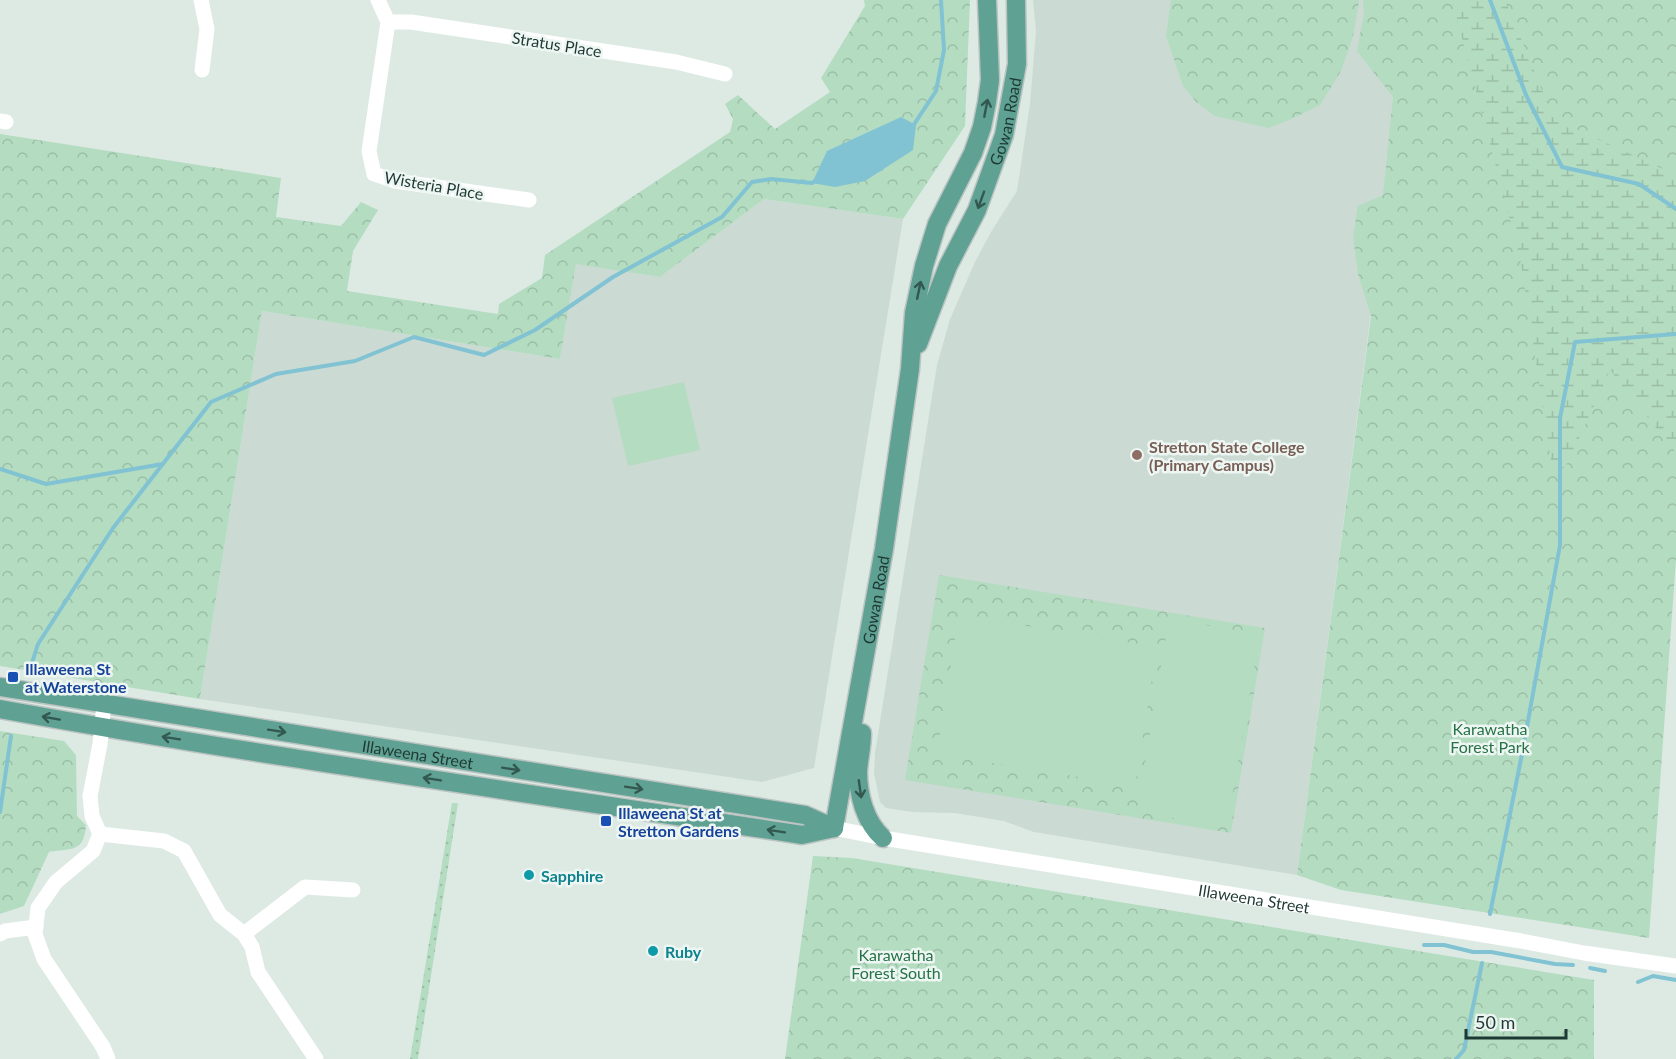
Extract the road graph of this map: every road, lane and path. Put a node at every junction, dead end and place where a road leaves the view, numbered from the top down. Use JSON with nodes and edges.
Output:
{"nodes":[{"id":1,"x":201,"y":0,"type":"edge"},
{"id":2,"x":378,"y":0,"type":"edge"},
{"id":3,"x":987,"y":0,"type":"edge"},
{"id":4,"x":1016,"y":0,"type":"edge"},
{"id":5,"x":388,"y":22,"type":"junction"},
{"id":6,"x":202,"y":70,"type":"dead end"},
{"id":7,"x":725,"y":74,"type":"dead end"},
{"id":8,"x":529,"y":200,"type":"dead end"},
{"id":9,"x":910,"y":369,"type":"junction"},
{"id":10,"x":0,"y":687,"type":"edge"},
{"id":11,"x":860,"y":689,"type":"junction"},
{"id":12,"x":104,"y":704,"type":"junction"},
{"id":13,"x":0,"y":709,"type":"edge"},
{"id":14,"x":219,"y":722,"type":"junction"},
{"id":15,"x":102,"y":727,"type":"junction"},
{"id":16,"x":229,"y":747,"type":"junction"},
{"id":17,"x":475,"y":763,"type":"junction"},
{"id":18,"x":472,"y":786,"type":"junction"},
{"id":19,"x":834,"y":828,"type":"junction"},
{"id":20,"x":100,"y":834,"type":"junction"},
{"id":21,"x":883,"y":838,"type":"junction"},
{"id":22,"x":353,"y":890,"type":"dead end"},
{"id":23,"x":36,"y":927,"type":"junction"},
{"id":24,"x":0,"y":933,"type":"edge"},
{"id":25,"x":244,"y":934,"type":"junction"},
{"id":26,"x":1676,"y":966,"type":"edge"},
{"id":27,"x":108,"y":1059,"type":"edge"},
{"id":28,"x":316,"y":1059,"type":"edge"}],
"edges":[{"from":1,"to":6,"type":"street"},
{"from":2,"to":5,"type":"street"},
{"from":9,"to":3,"type":"main road","name":"Gowan Road","one_way":true},
{"from":4,"to":9,"type":"main road","name":"Gowan Road","one_way":true},
{"from":5,"to":7,"type":"street","name":"Stratus Place"},
{"from":5,"to":8,"type":"street","name":"Wisteria Place"},
{"from":9,"to":11,"type":"main road","name":"Gowan Road"},
{"from":10,"to":12,"type":"main road","name":"Illaweena Street"},
{"from":11,"to":19,"type":"main road","name":"Gowan Road"},
{"from":11,"to":21,"type":"main road","one_way":true},
{"from":12,"to":14,"type":"main road","name":"Illaweena Street"},
{"from":12,"to":15,"type":"street"},
{"from":15,"to":13,"type":"main road","name":"Illaweena Street","one_way":true},
{"from":14,"to":16,"type":"main road"},
{"from":14,"to":17,"type":"main road","name":"Illaweena Street","one_way":true},
{"from":16,"to":15,"type":"main road","name":"Illaweena Street","one_way":true},
{"from":15,"to":20,"type":"street"},
{"from":18,"to":16,"type":"main road","name":"Illaweena Street","one_way":true},
{"from":17,"to":18,"type":"main road"},
{"from":17,"to":19,"type":"main road","name":"Illaweena Street","one_way":true},
{"from":19,"to":18,"type":"main road","name":"Illaweena Street","one_way":true},
{"from":19,"to":21,"type":"street","name":"Illaweena Street"},
{"from":20,"to":23,"type":"street"},
{"from":20,"to":25,"type":"street"},
{"from":21,"to":26,"type":"street","name":"Illaweena Street"},
{"from":22,"to":25,"type":"street"},
{"from":23,"to":24,"type":"street"},
{"from":23,"to":27,"type":"street"},
{"from":25,"to":28,"type":"street"}]}
